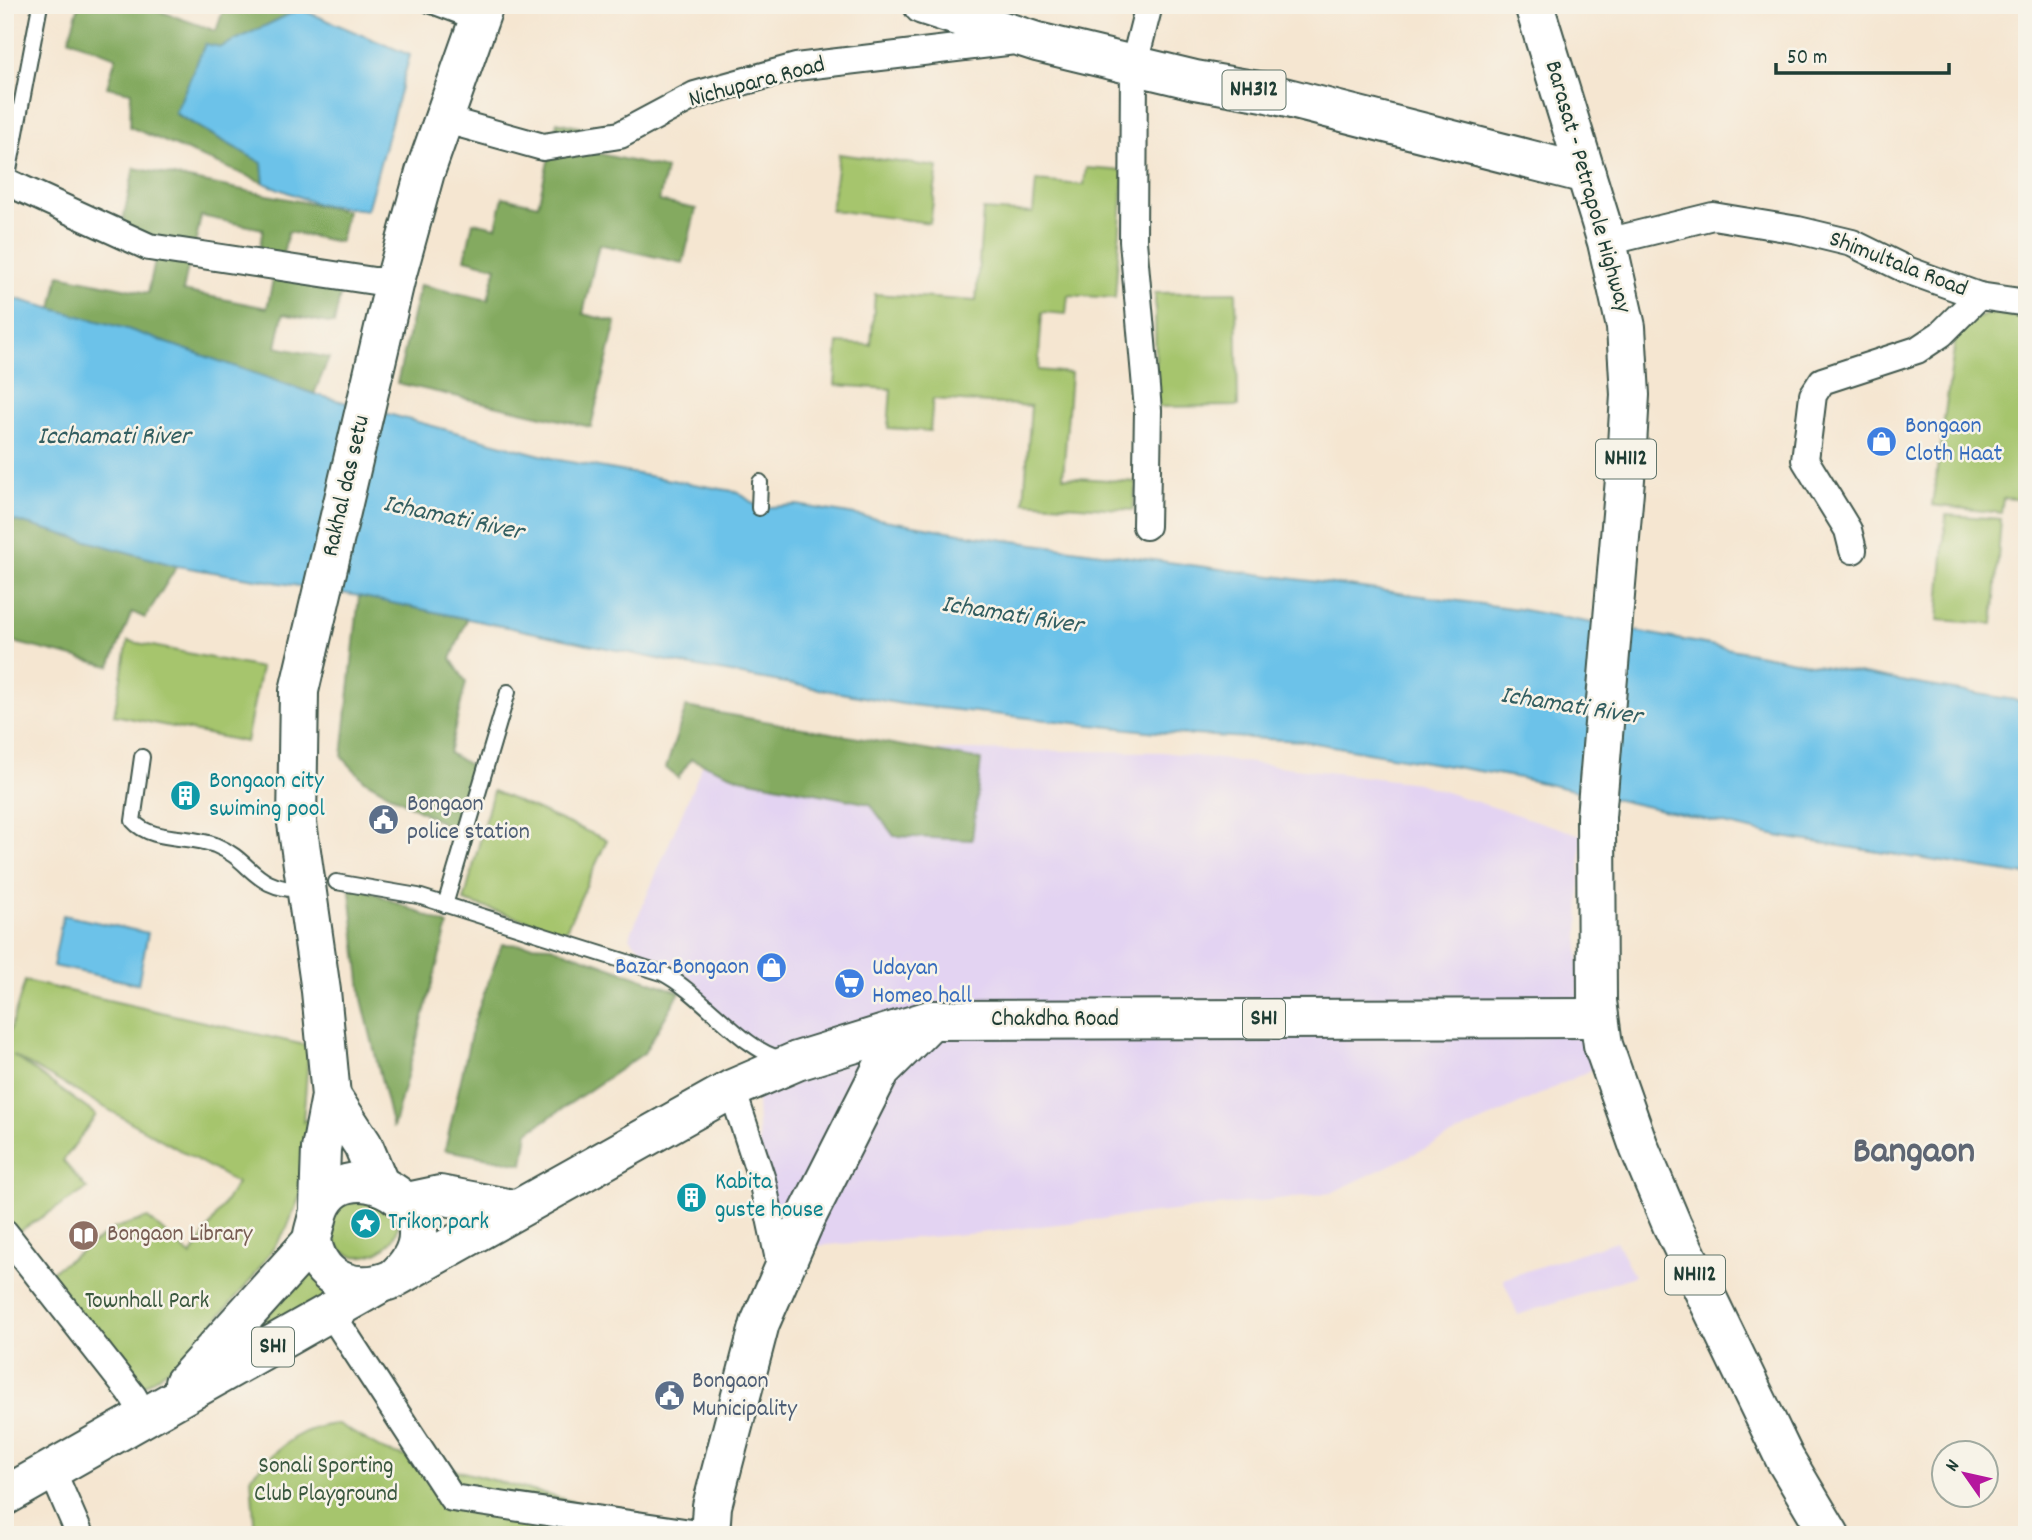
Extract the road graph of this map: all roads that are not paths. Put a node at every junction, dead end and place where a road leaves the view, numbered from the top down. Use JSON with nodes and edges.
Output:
{"nodes":[{"id":1,"x":40,"y":5,"type":"edge"},
{"id":2,"x":429,"y":5,"type":"edge"},
{"id":3,"x":923,"y":5,"type":"edge"},
{"id":4,"x":1149,"y":5,"type":"edge"},
{"id":5,"x":1534,"y":5,"type":"edge"},
{"id":6,"x":481,"y":14,"type":"edge"},
{"id":7,"x":1037,"y":42,"type":"junction"},
{"id":8,"x":1134,"y":64,"type":"junction"},
{"id":9,"x":446,"y":120,"type":"junction"},
{"id":10,"x":1586,"y":174,"type":"junction"},
{"id":11,"x":6,"y":187,"type":"edge"},
{"id":12,"x":1607,"y":242,"type":"junction"},
{"id":13,"x":394,"y":285,"type":"junction"},
{"id":14,"x":1979,"y":296,"type":"junction"},
{"id":15,"x":2027,"y":303,"type":"edge"},
{"id":16,"x":761,"y":482,"type":"dead end"},
{"id":17,"x":760,"y":508,"type":"dead end"},
{"id":18,"x":1146,"y":526,"type":"dead end"},
{"id":19,"x":1853,"y":550,"type":"dead end"},
{"id":20,"x":508,"y":692,"type":"dead end"},
{"id":21,"x":142,"y":757,"type":"dead end"},
{"id":22,"x":320,"y":886,"type":"junction"},
{"id":23,"x":445,"y":905,"type":"junction"},
{"id":24,"x":1598,"y":1018,"type":"junction"},
{"id":25,"x":930,"y":1020,"type":"junction"},
{"id":26,"x":797,"y":1060,"type":"junction"},
{"id":27,"x":732,"y":1088,"type":"junction"},
{"id":28,"x":331,"y":1096,"type":"junction"},
{"id":29,"x":393,"y":1193,"type":"junction"},
{"id":30,"x":513,"y":1209,"type":"junction"},
{"id":31,"x":316,"y":1224,"type":"junction"},
{"id":32,"x":5,"y":1233,"type":"edge"},
{"id":33,"x":782,"y":1274,"type":"junction"},
{"id":34,"x":385,"y":1283,"type":"junction"},
{"id":35,"x":331,"y":1313,"type":"junction"},
{"id":36,"x":155,"y":1409,"type":"junction"},
{"id":37,"x":51,"y":1468,"type":"junction"},
{"id":38,"x":5,"y":1496,"type":"edge"},
{"id":39,"x":80,"y":1535,"type":"edge"},
{"id":40,"x":708,"y":1535,"type":"edge"},
{"id":41,"x":1830,"y":1535,"type":"edge"}],
"edges":[{"from":1,"to":11,"type":"lane"},
{"from":2,"to":6,"type":"lane"},
{"from":3,"to":7,"type":"main road","number":"NH312"},
{"from":4,"to":8,"type":"street"},
{"from":5,"to":10,"type":"main road","name":"Barasat - Petrapole Highway","number":"NH112"},
{"from":6,"to":9,"type":"main road","name":"Rakhal das setu"},
{"from":7,"to":8,"type":"main road","number":"NH312"},
{"from":7,"to":9,"type":"street","name":"Nichupara Road"},
{"from":8,"to":10,"type":"main road","number":"NH312"},
{"from":8,"to":18,"type":"street"},
{"from":9,"to":13,"type":"main road","name":"Rakhal das setu"},
{"from":10,"to":12,"type":"main road","name":"Barasat - Petrapole Highway","number":"NH112"},
{"from":11,"to":13,"type":"street"},
{"from":12,"to":14,"type":"street","name":"Shimultala Road"},
{"from":12,"to":24,"type":"main road","name":"Barasat - Petrapole Highway","number":"NH112"},
{"from":13,"to":22,"type":"main road","name":"Rakhal das setu"},
{"from":14,"to":15,"type":"street","name":"Shimultala Road"},
{"from":14,"to":19,"type":"street"},
{"from":16,"to":17,"type":"lane"},
{"from":20,"to":23,"type":"lane"},
{"from":21,"to":22,"type":"lane"},
{"from":22,"to":23,"type":"lane"},
{"from":22,"to":28,"type":"main road","name":"Rakhal das setu"},
{"from":23,"to":26,"type":"lane"},
{"from":24,"to":25,"type":"main road","name":"Chakdha Road","number":"SH1"},
{"from":24,"to":41,"type":"main road","name":"Barasat - Petrapole Highway","number":"NH112"},
{"from":25,"to":26,"type":"main road","name":"Chakdha Road","number":"SH1"},
{"from":25,"to":33,"type":"main road"},
{"from":26,"to":27,"type":"main road","name":"Chakdha Road","number":"SH1"},
{"from":27,"to":30,"type":"main road","name":"Chakdha Road","number":"SH1"},
{"from":27,"to":33,"type":"street"},
{"from":28,"to":29,"type":"main road"},
{"from":28,"to":31,"type":"main road"},
{"from":29,"to":30,"type":"main road","name":"Chakdha Road","number":"SH1"},
{"from":29,"to":31,"type":"main road","name":"Chakdha Road","number":"SH1"},
{"from":29,"to":34,"type":"main road","name":"Chakdha Road","number":"SH1"},
{"from":30,"to":34,"type":"main road","name":"Chakdha Road","number":"SH1"},
{"from":31,"to":34,"type":"main road"},
{"from":31,"to":36,"type":"main road","name":"Chakdha Road","number":"SH1"},
{"from":32,"to":36,"type":"street"},
{"from":33,"to":40,"type":"main road"},
{"from":34,"to":35,"type":"main road","name":"Chakdha Road","number":"SH1"},
{"from":35,"to":36,"type":"main road","name":"Chakdha Road","number":"SH1"},
{"from":35,"to":40,"type":"street"},
{"from":36,"to":37,"type":"main road","name":"Chakdha Road","number":"SH1"},
{"from":37,"to":38,"type":"main road","name":"Chakdha Road","number":"SH1"},
{"from":37,"to":39,"type":"street"}]}
